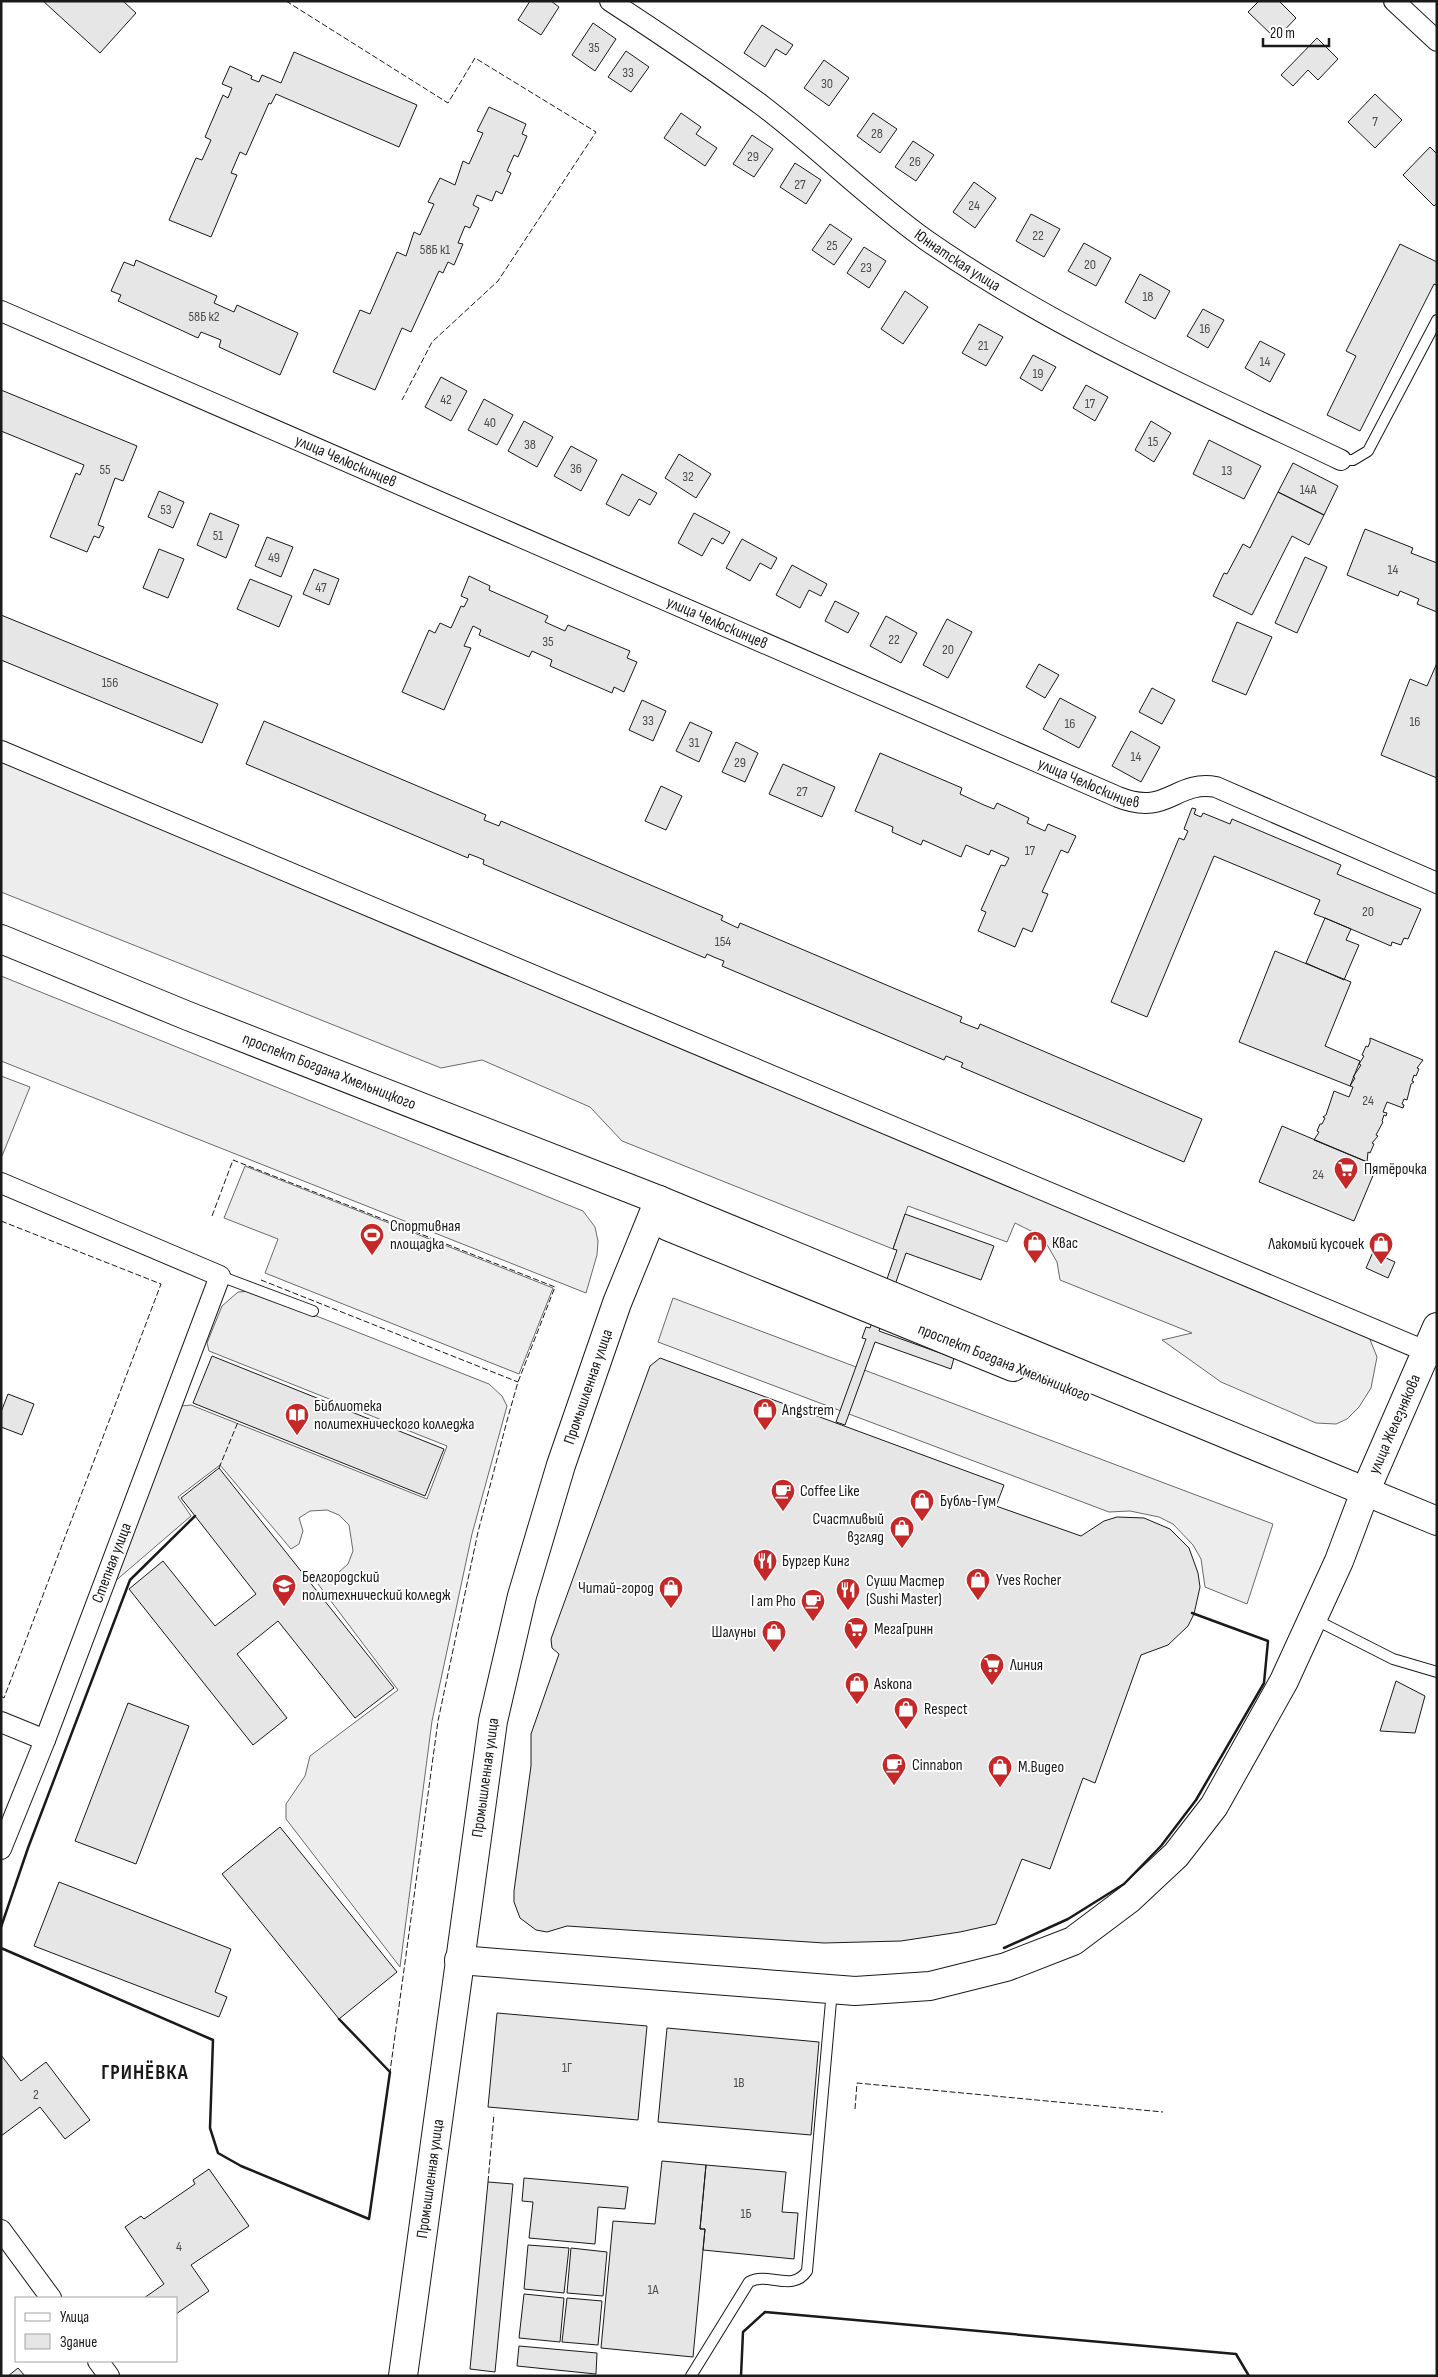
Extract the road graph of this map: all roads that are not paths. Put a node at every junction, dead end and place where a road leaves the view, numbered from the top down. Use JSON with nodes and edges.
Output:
{"nodes":[{"id":1,"x":610,"y":1,"type":"edge"},
{"id":2,"x":1394,"y":1,"type":"edge"},
{"id":3,"x":1437,"y":41,"type":"edge"},
{"id":4,"x":1,"y":311,"type":"edge"},
{"id":5,"x":1437,"y":320,"type":"edge"},
{"id":6,"x":1341,"y":460,"type":"joint"},
{"id":7,"x":1,"y":751,"type":"edge"},
{"id":8,"x":1437,"y":883,"type":"edge"},
{"id":9,"x":1,"y":939,"type":"edge"},
{"id":10,"x":1,"y":1183,"type":"edge"},
{"id":11,"x":659,"y":1200,"type":"junction"},
{"id":12,"x":220,"y":1276,"type":"junction"},
{"id":13,"x":313,"y":1311,"type":"dead end"},
{"id":14,"x":1433,"y":1345,"type":"edge"},
{"id":15,"x":1366,"y":1492,"type":"junction"},
{"id":16,"x":1437,"y":1521,"type":"edge"},
{"id":17,"x":1311,"y":1618,"type":"junction"},
{"id":18,"x":1437,"y":1672,"type":"edge"},
{"id":19,"x":1,"y":1722,"type":"edge"},
{"id":20,"x":45,"y":1740,"type":"junction"},
{"id":21,"x":1,"y":1849,"type":"edge"},
{"id":22,"x":459,"y":1960,"type":"junction"},
{"id":23,"x":832,"y":1989,"type":"junction"},
{"id":24,"x":1,"y":2230,"type":"edge"},
{"id":25,"x":50,"y":2297,"type":"edge"},
{"id":26,"x":99,"y":2362,"type":"edge"},
{"id":27,"x":406,"y":2375,"type":"edge"},
{"id":28,"x":109,"y":2376,"type":"edge"},
{"id":29,"x":691,"y":2376,"type":"edge"}],
"edges":[{"from":1,"to":6,"type":"street","name":"Юннатская улица"},
{"from":2,"to":3,"type":"street"},
{"from":4,"to":8,"type":"street","name":"улица Челюскинцев"},
{"from":5,"to":6,"type":"lane"},
{"from":7,"to":14,"type":"street"},
{"from":9,"to":11,"type":"street","name":"проспект Богдана Хмельницкого"},
{"from":10,"to":12,"type":"street"},
{"from":11,"to":15,"type":"street","name":"проспект Богдана Хмельницкого"},
{"from":11,"to":22,"type":"street","name":"Промышленная улица"},
{"from":12,"to":13,"type":"lane"},
{"from":12,"to":20,"type":"street","name":"Степная улица"},
{"from":14,"to":15,"type":"street","name":"улица Железнякова"},
{"from":15,"to":16,"type":"street","name":"проспект Богдана Хмельницкого"},
{"from":15,"to":17,"type":"street","name":"улица Железнякова"},
{"from":17,"to":18,"type":"lane"},
{"from":17,"to":23,"type":"street","name":"улица Железнякова"},
{"from":19,"to":20,"type":"street"},
{"from":20,"to":21,"type":"street","name":"Степная улица"},
{"from":22,"to":23,"type":"street","name":"улица Железнякова"},
{"from":22,"to":27,"type":"street","name":"Промышленная улица"},
{"from":23,"to":29,"type":"lane"},
{"from":24,"to":25,"type":"street"},
{"from":26,"to":28,"type":"street"}]}
